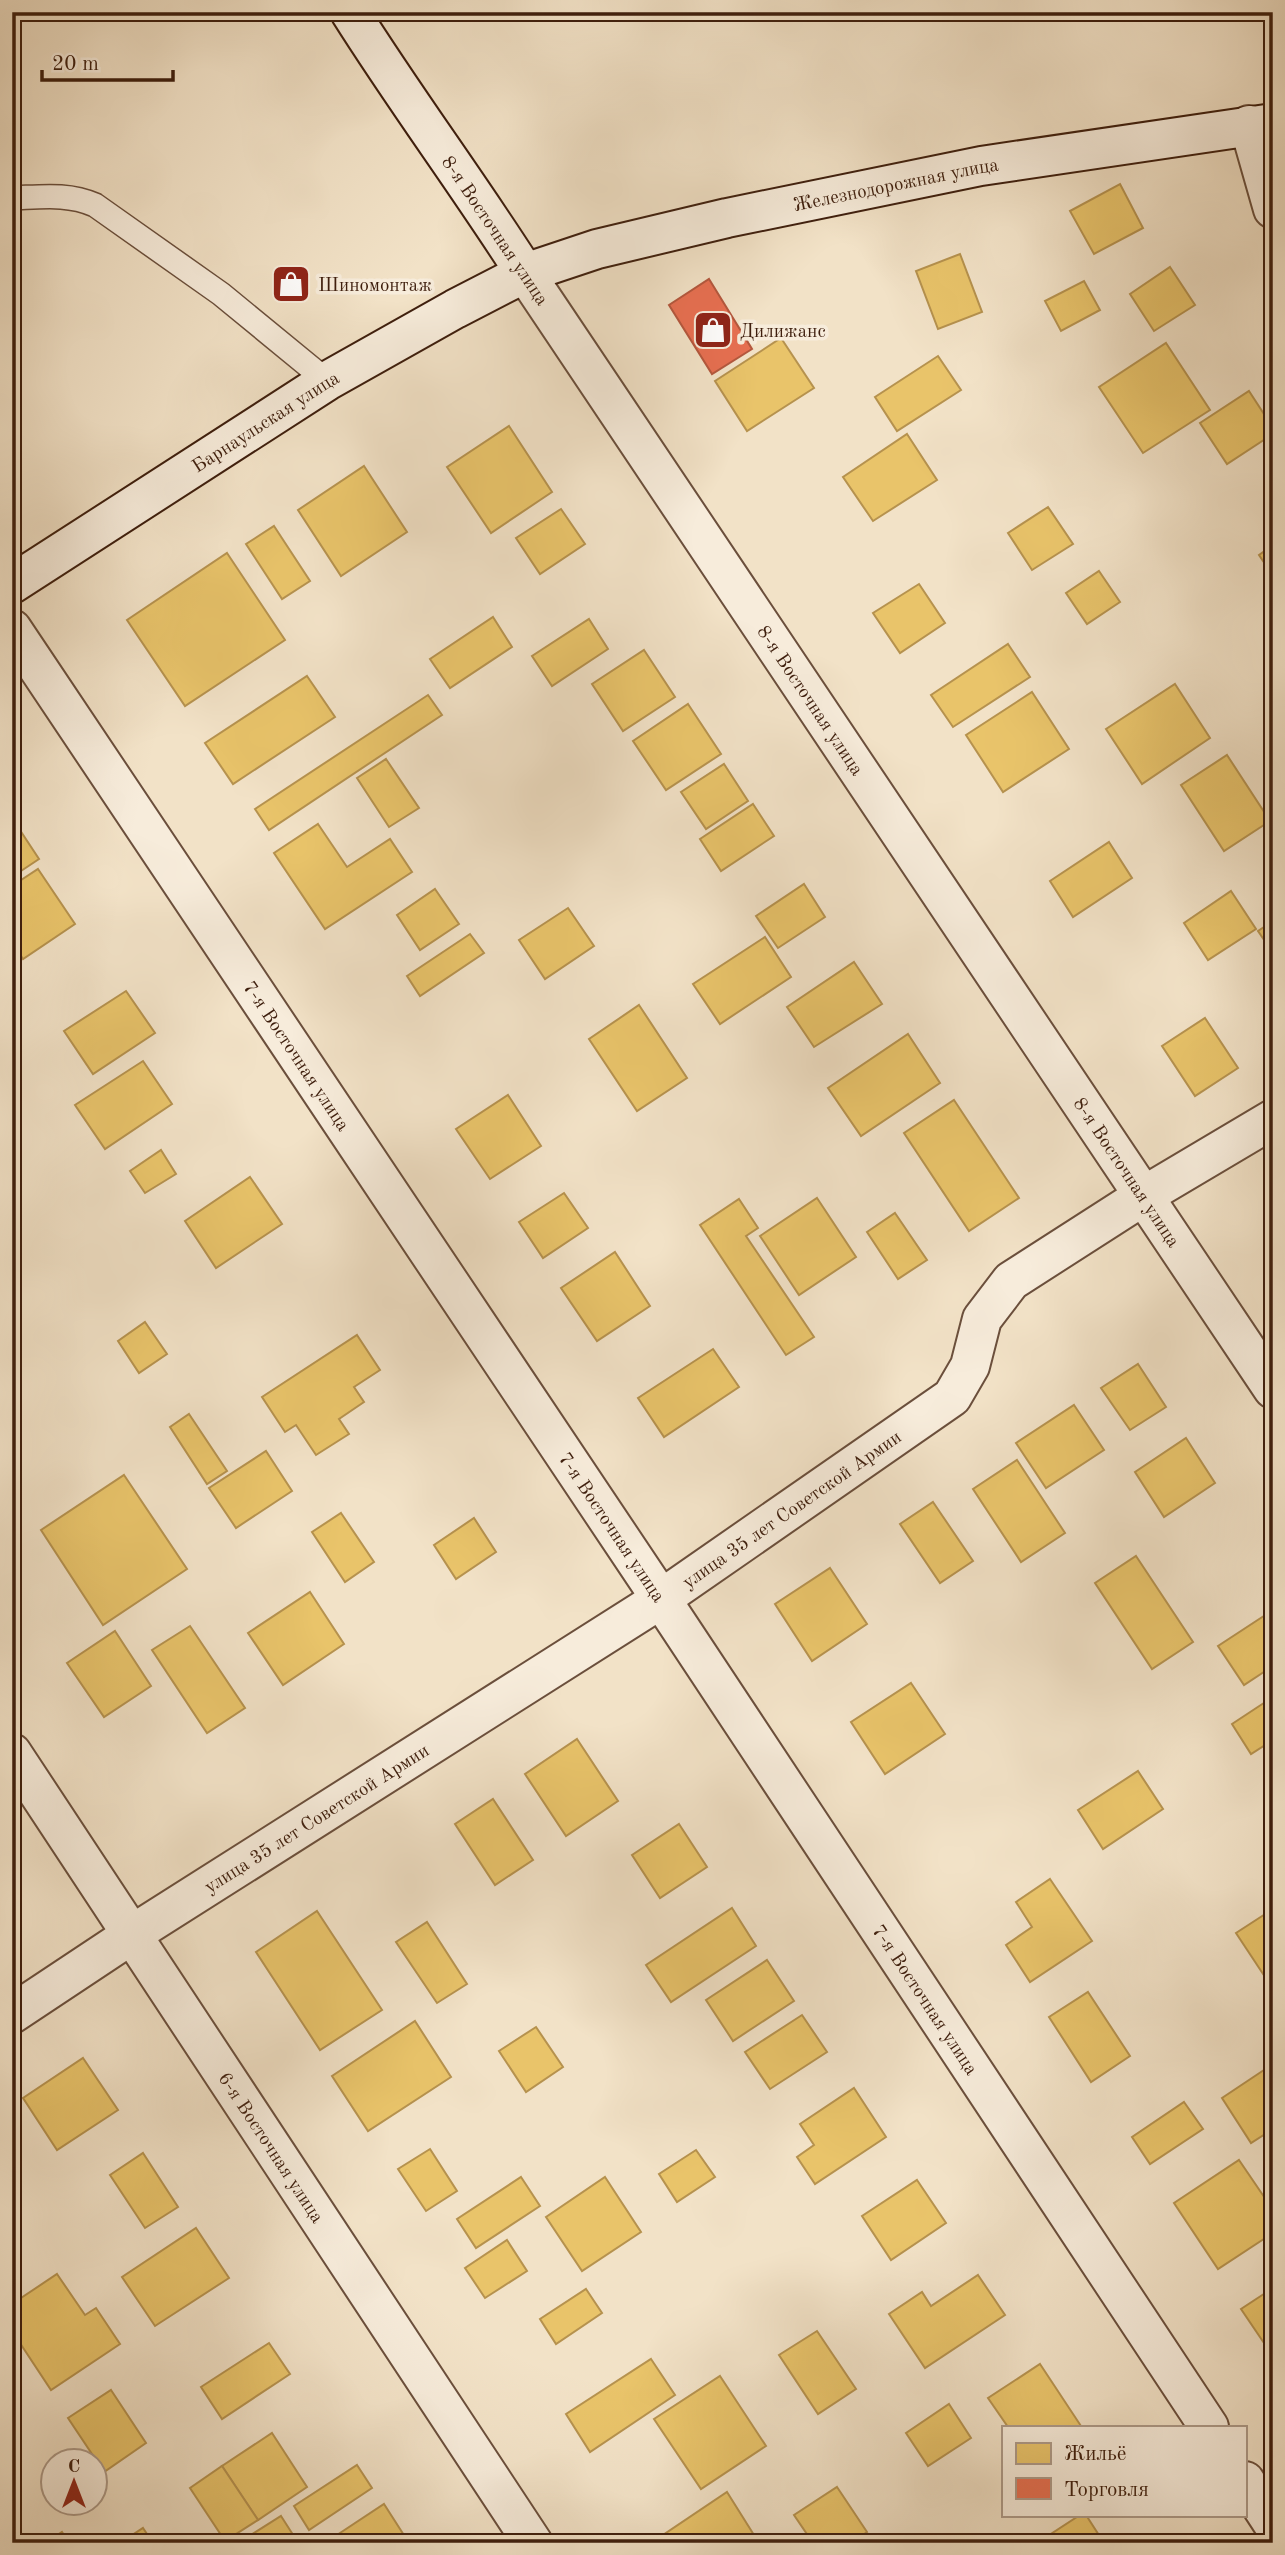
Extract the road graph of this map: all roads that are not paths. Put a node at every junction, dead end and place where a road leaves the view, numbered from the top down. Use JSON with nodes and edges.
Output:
{"nodes":[{"id":1,"x":350,"y":12,"type":"edge"},
{"id":2,"x":1261,"y":124,"type":"edge"},
{"id":3,"x":12,"y":198,"type":"edge"},
{"id":4,"x":1273,"y":209,"type":"edge"},
{"id":5,"x":525,"y":273,"type":"junction"},
{"id":6,"x":327,"y":381,"type":"junction"},
{"id":7,"x":12,"y":584,"type":"edge"},
{"id":8,"x":12,"y":629,"type":"edge"},
{"id":9,"x":1273,"y":1119,"type":"edge"},
{"id":10,"x":1145,"y":1195,"type":"junction"},
{"id":11,"x":1273,"y":1389,"type":"edge"},
{"id":12,"x":661,"y":1599,"type":"junction"},
{"id":13,"x":12,"y":1754,"type":"edge"},
{"id":14,"x":131,"y":1935,"type":"junction"},
{"id":15,"x":12,"y":2014,"type":"edge"},
{"id":16,"x":1208,"y":2426,"type":"edge"},
{"id":17,"x":1246,"y":2483,"type":"edge"},
{"id":18,"x":1273,"y":2524,"type":"edge"},
{"id":19,"x":533,"y":2543,"type":"edge"}],
"edges":[{"from":1,"to":5,"type":"street","name":"8-я Восточная улица"},
{"from":2,"to":4,"type":"street"},
{"from":2,"to":5,"type":"street","name":"Железнодорожная улица"},
{"from":3,"to":6,"type":"lane"},
{"from":5,"to":6,"type":"street","name":"Барнаульская улица"},
{"from":5,"to":10,"type":"street","name":"8-я Восточная улица"},
{"from":6,"to":7,"type":"street","name":"Барнаульская улица"},
{"from":8,"to":12,"type":"street","name":"7-я Восточная улица"},
{"from":9,"to":10,"type":"street","name":"улица 35 лет Советской Армии"},
{"from":10,"to":11,"type":"street","name":"8-я Восточная улица"},
{"from":10,"to":12,"type":"street","name":"улица 35 лет Советской Армии"},
{"from":12,"to":14,"type":"street","name":"улица 35 лет Советской Армии"},
{"from":12,"to":16,"type":"street","name":"7-я Восточная улица"},
{"from":13,"to":14,"type":"street","name":"6-я Восточная улица"},
{"from":14,"to":15,"type":"street","name":"улица 35 лет Советской Армии"},
{"from":14,"to":19,"type":"street","name":"6-я Восточная улица"},
{"from":17,"to":18,"type":"street"}]}
